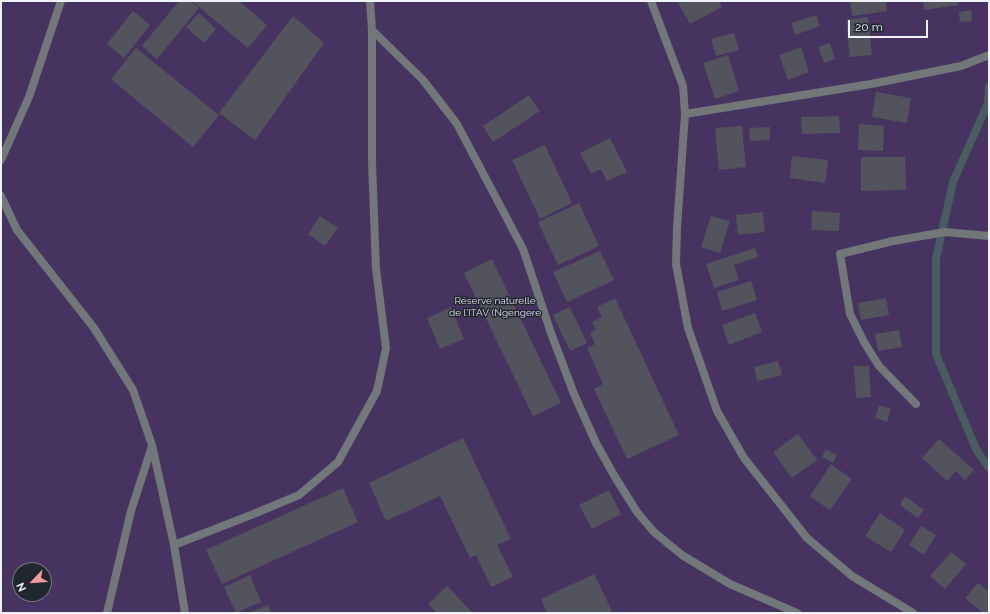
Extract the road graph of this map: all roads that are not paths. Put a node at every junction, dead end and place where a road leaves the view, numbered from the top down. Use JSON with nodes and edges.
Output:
{"nodes":[{"id":1,"x":61,"y":1,"type":"edge"},
{"id":2,"x":370,"y":1,"type":"edge"},
{"id":3,"x":651,"y":1,"type":"edge"},
{"id":4,"x":372,"y":30,"type":"junction"},
{"id":5,"x":989,"y":55,"type":"edge"},
{"id":6,"x":685,"y":114,"type":"junction"},
{"id":7,"x":1,"y":160,"type":"edge"},
{"id":8,"x":1,"y":196,"type":"edge"},
{"id":9,"x":989,"y":236,"type":"edge"},
{"id":10,"x":916,"y":404,"type":"dead end"},
{"id":11,"x":152,"y":445,"type":"junction"},
{"id":12,"x":174,"y":545,"type":"junction"},
{"id":13,"x":107,"y":613,"type":"edge"},
{"id":14,"x":185,"y":613,"type":"edge"},
{"id":15,"x":797,"y":613,"type":"edge"},
{"id":16,"x":913,"y":613,"type":"edge"}],
"edges":[{"from":1,"to":7,"type":"street"},
{"from":2,"to":4,"type":"street"},
{"from":3,"to":6,"type":"street"},
{"from":4,"to":12,"type":"street"},
{"from":4,"to":15,"type":"street"},
{"from":5,"to":6,"type":"street"},
{"from":6,"to":16,"type":"street"},
{"from":8,"to":11,"type":"street"},
{"from":9,"to":10,"type":"street"},
{"from":11,"to":12,"type":"street"},
{"from":11,"to":13,"type":"street"},
{"from":12,"to":14,"type":"street"}]}
